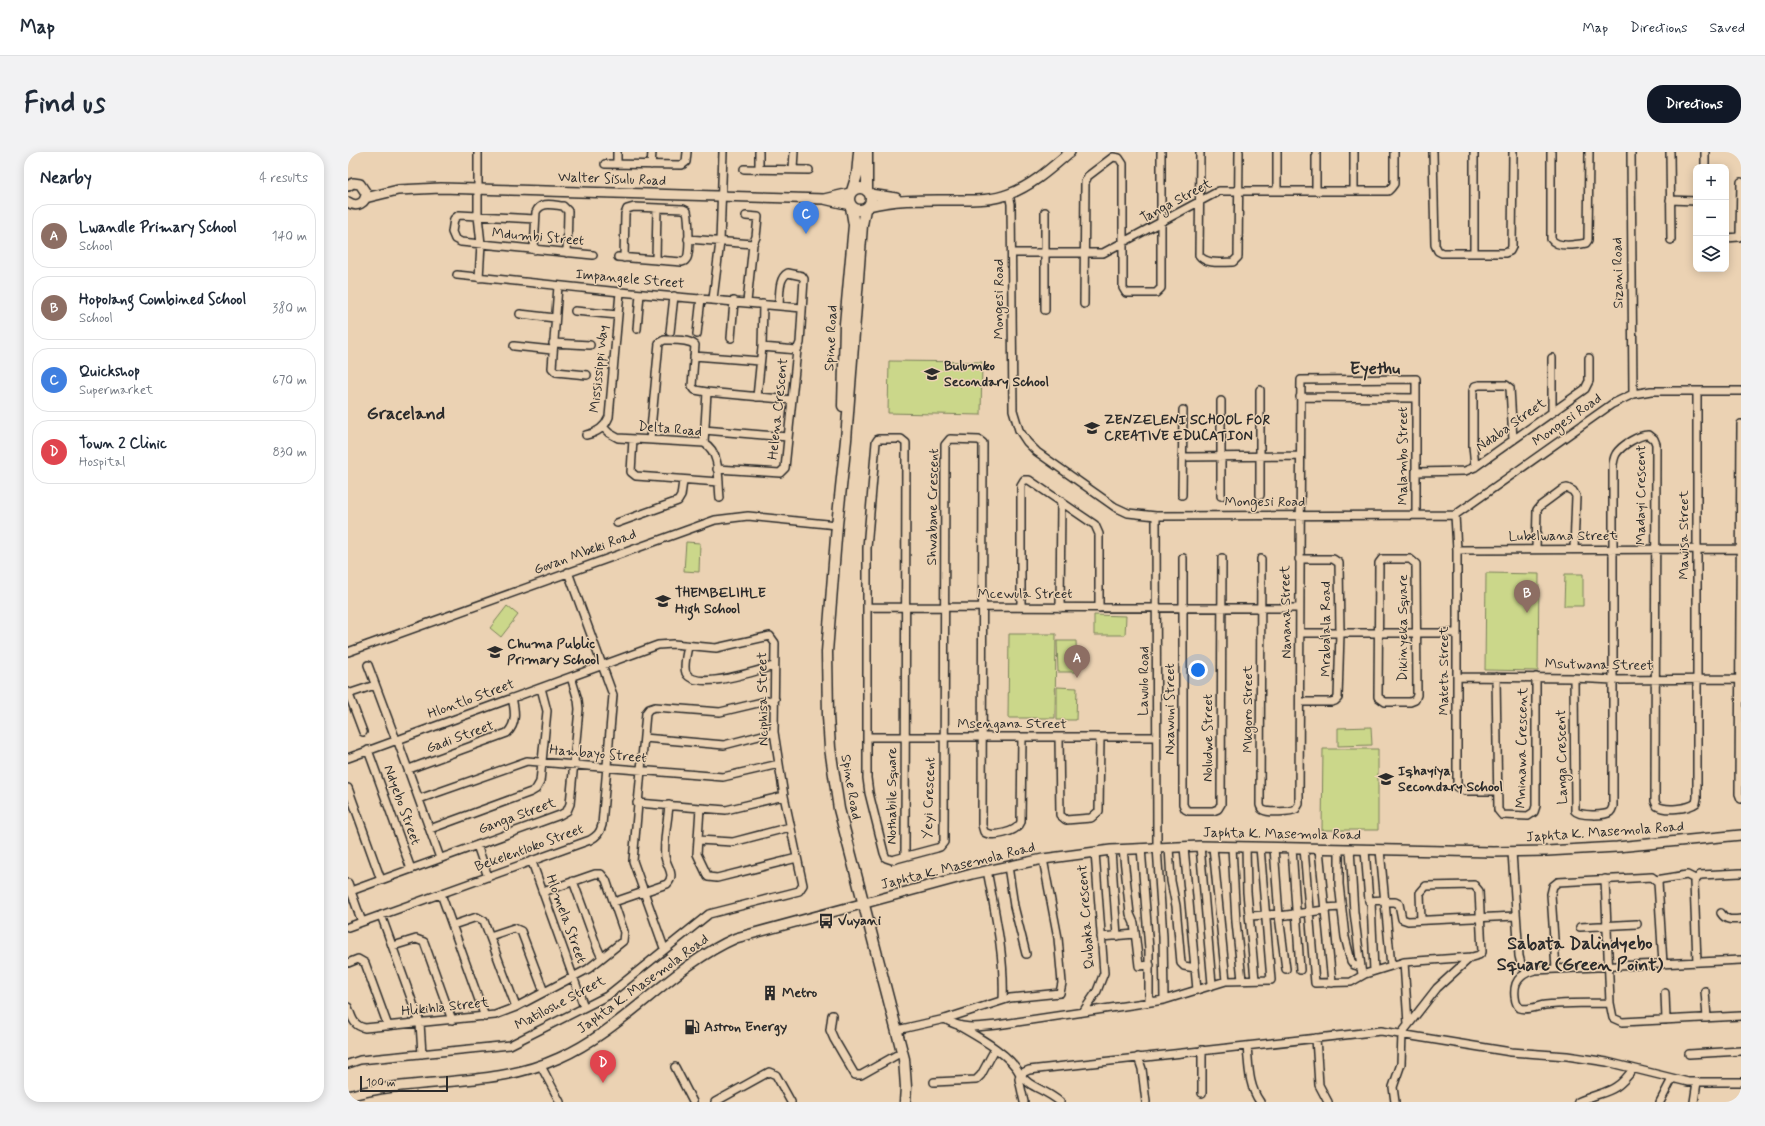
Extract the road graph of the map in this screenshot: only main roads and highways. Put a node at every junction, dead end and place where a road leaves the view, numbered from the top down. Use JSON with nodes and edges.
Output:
{"nodes":[{"id":1,"x":859,"y":152,"type":"edge"},
{"id":2,"x":867,"y":152,"type":"edge"},
{"id":3,"x":1070,"y":152,"type":"edge"},
{"id":4,"x":348,"y":186,"type":"edge"},
{"id":5,"x":851,"y":192,"type":"junction"},
{"id":6,"x":868,"y":192,"type":"junction"},
{"id":7,"x":365,"y":194,"type":"junction"},
{"id":8,"x":824,"y":198,"type":"junction"},
{"id":9,"x":913,"y":200,"type":"junction"},
{"id":10,"x":348,"y":202,"type":"edge"},
{"id":11,"x":851,"y":206,"type":"junction"},
{"id":12,"x":867,"y":208,"type":"junction"},
{"id":13,"x":842,"y":470,"type":"junction"},
{"id":14,"x":1741,"y":835,"type":"edge"},
{"id":15,"x":864,"y":904,"type":"junction"},
{"id":16,"x":348,"y":1096,"type":"edge"},
{"id":17,"x":905,"y":1102,"type":"edge"}],
"edges":[{"from":1,"to":5,"type":"main road","name":"Spine Road"},
{"from":2,"to":6,"type":"main road","name":"Spine Road"},
{"from":3,"to":9,"type":"main road"},
{"from":4,"to":7,"type":"main road"},
{"from":5,"to":6,"type":"main road"},
{"from":5,"to":8,"type":"main road","name":"Walter Sisulu Road"},
{"from":5,"to":11,"type":"main road","name":"Spine Road"},
{"from":6,"to":9,"type":"main road"},
{"from":6,"to":12,"type":"main road","name":"Spine Road"},
{"from":7,"to":8,"type":"main road","name":"Walter Sisulu Road"},
{"from":7,"to":10,"type":"main road"},
{"from":8,"to":11,"type":"main road","name":"Walter Sisulu Road"},
{"from":9,"to":12,"type":"main road"},
{"from":11,"to":12,"type":"main road"},
{"from":11,"to":13,"type":"main road","name":"Spine Road"},
{"from":12,"to":13,"type":"main road","name":"Spine Road"},
{"from":13,"to":15,"type":"main road","name":"Spine Road"},
{"from":14,"to":15,"type":"main road","name":"Japhta K. Masemola Road"},
{"from":15,"to":16,"type":"main road","name":"Japhta K. Masemola Road"},
{"from":15,"to":17,"type":"main road","name":"Spine Road"}]}
